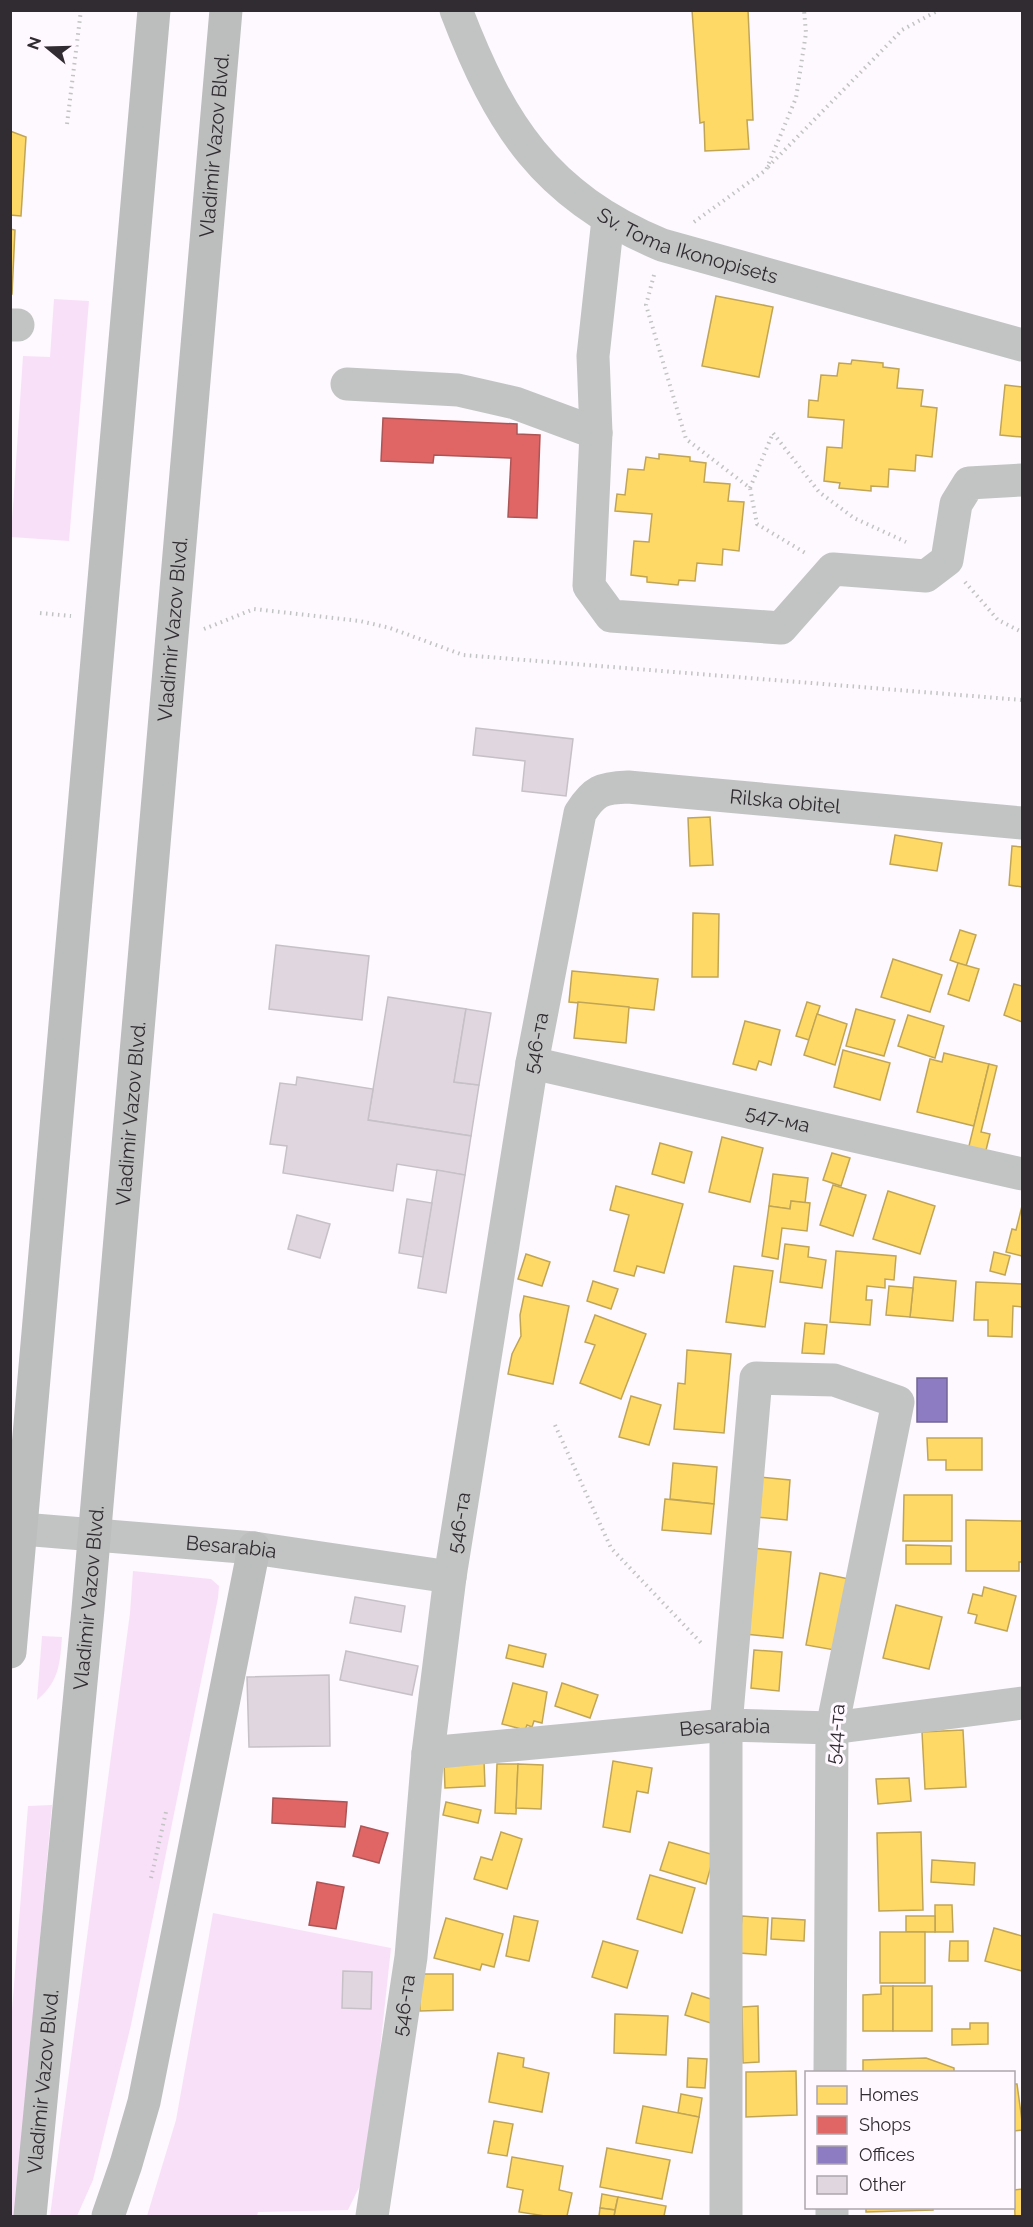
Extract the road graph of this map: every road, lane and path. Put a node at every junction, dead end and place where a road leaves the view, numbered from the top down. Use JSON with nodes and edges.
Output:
{"nodes":[{"id":1,"x":81,"y":10,"type":"edge"},
{"id":2,"x":154,"y":10,"type":"edge"},
{"id":3,"x":226,"y":10,"type":"edge"},
{"id":4,"x":456,"y":10,"type":"edge"},
{"id":5,"x":804,"y":10,"type":"edge"},
{"id":6,"x":939,"y":10,"type":"edge"},
{"id":7,"x":67,"y":124,"type":"dead end"},
{"id":8,"x":766,"y":170,"type":"junction"},
{"id":9,"x":608,"y":219,"type":"junction"},
{"id":10,"x":662,"y":245,"type":"junction"},
{"id":11,"x":1023,"y":345,"type":"edge"},
{"id":12,"x":347,"y":384,"type":"dead end"},
{"id":13,"x":596,"y":433,"type":"junction"},
{"id":14,"x":1023,"y":480,"type":"edge"},
{"id":15,"x":750,"y":489,"type":"junction"},
{"id":16,"x":946,"y":560,"type":"junction"},
{"id":17,"x":833,"y":569,"type":"junction"},
{"id":18,"x":40,"y":614,"type":"dead end"},
{"id":19,"x":76,"y":617,"type":"dead end"},
{"id":20,"x":195,"y":628,"type":"dead end"},
{"id":21,"x":1023,"y":632,"type":"edge"},
{"id":22,"x":1023,"y":700,"type":"edge"},
{"id":23,"x":1023,"y":823,"type":"edge"},
{"id":24,"x":574,"y":834,"type":"joint"},
{"id":25,"x":532,"y":1063,"type":"junction"},
{"id":26,"x":1023,"y":1174,"type":"edge"},
{"id":27,"x":555,"y":1425,"type":"dead end"},
{"id":28,"x":10,"y":1528,"type":"edge"},
{"id":29,"x":254,"y":1548,"type":"junction"},
{"id":30,"x":450,"y":1577,"type":"junction"},
{"id":31,"x":704,"y":1646,"type":"dead end"},
{"id":32,"x":10,"y":1652,"type":"edge"},
{"id":33,"x":1023,"y":1703,"type":"edge"},
{"id":34,"x":726,"y":1725,"type":"junction"},
{"id":35,"x":832,"y":1728,"type":"junction"},
{"id":36,"x":428,"y":1753,"type":"junction"},
{"id":37,"x":163,"y":1822,"type":"dead end"},
{"id":38,"x":151,"y":1878,"type":"dead end"},
{"id":39,"x":830,"y":2071,"type":"edge"},
{"id":40,"x":30,"y":2217,"type":"edge"},
{"id":41,"x":108,"y":2217,"type":"edge"},
{"id":42,"x":372,"y":2217,"type":"edge"},
{"id":43,"x":726,"y":2217,"type":"edge"}],
"edges":[{"from":1,"to":7,"type":"path"},
{"from":2,"to":32,"type":"main road"},
{"from":3,"to":40,"type":"main road","name":"Vladimir Vazov Blvd."},
{"from":4,"to":9,"type":"street","name":"Sv. Toma Ikonopisets"},
{"from":5,"to":8,"type":"path"},
{"from":6,"to":8,"type":"path"},
{"from":8,"to":10,"type":"path"},
{"from":9,"to":10,"type":"street","name":"Sv. Toma Ikonopisets"},
{"from":9,"to":13,"type":"street"},
{"from":10,"to":11,"type":"street","name":"Sv. Toma Ikonopisets"},
{"from":10,"to":15,"type":"path"},
{"from":12,"to":13,"type":"street"},
{"from":13,"to":17,"type":"street"},
{"from":14,"to":16,"type":"street"},
{"from":15,"to":16,"type":"path"},
{"from":15,"to":17,"type":"path"},
{"from":16,"to":17,"type":"street"},
{"from":16,"to":21,"type":"path"},
{"from":18,"to":19,"type":"path"},
{"from":20,"to":22,"type":"path"},
{"from":23,"to":24,"type":"street","name":"Rilska obitel"},
{"from":24,"to":25,"type":"street","name":"546-та"},
{"from":25,"to":26,"type":"street","name":"547-ма"},
{"from":25,"to":30,"type":"street","name":"546-та"},
{"from":27,"to":31,"type":"path"},
{"from":28,"to":29,"type":"street","name":"Besarabia"},
{"from":29,"to":30,"type":"street","name":"Besarabia"},
{"from":29,"to":41,"type":"main road"},
{"from":30,"to":36,"type":"street","name":"546-та"},
{"from":33,"to":35,"type":"street","name":"Besarabia"},
{"from":34,"to":35,"type":"street","name":"Besarabia"},
{"from":34,"to":35,"type":"street","name":"544-та"},
{"from":34,"to":36,"type":"street","name":"Besarabia"},
{"from":34,"to":43,"type":"street"},
{"from":35,"to":39,"type":"street","name":"544-та"},
{"from":36,"to":42,"type":"street","name":"546-та"},
{"from":37,"to":38,"type":"path"}]}
